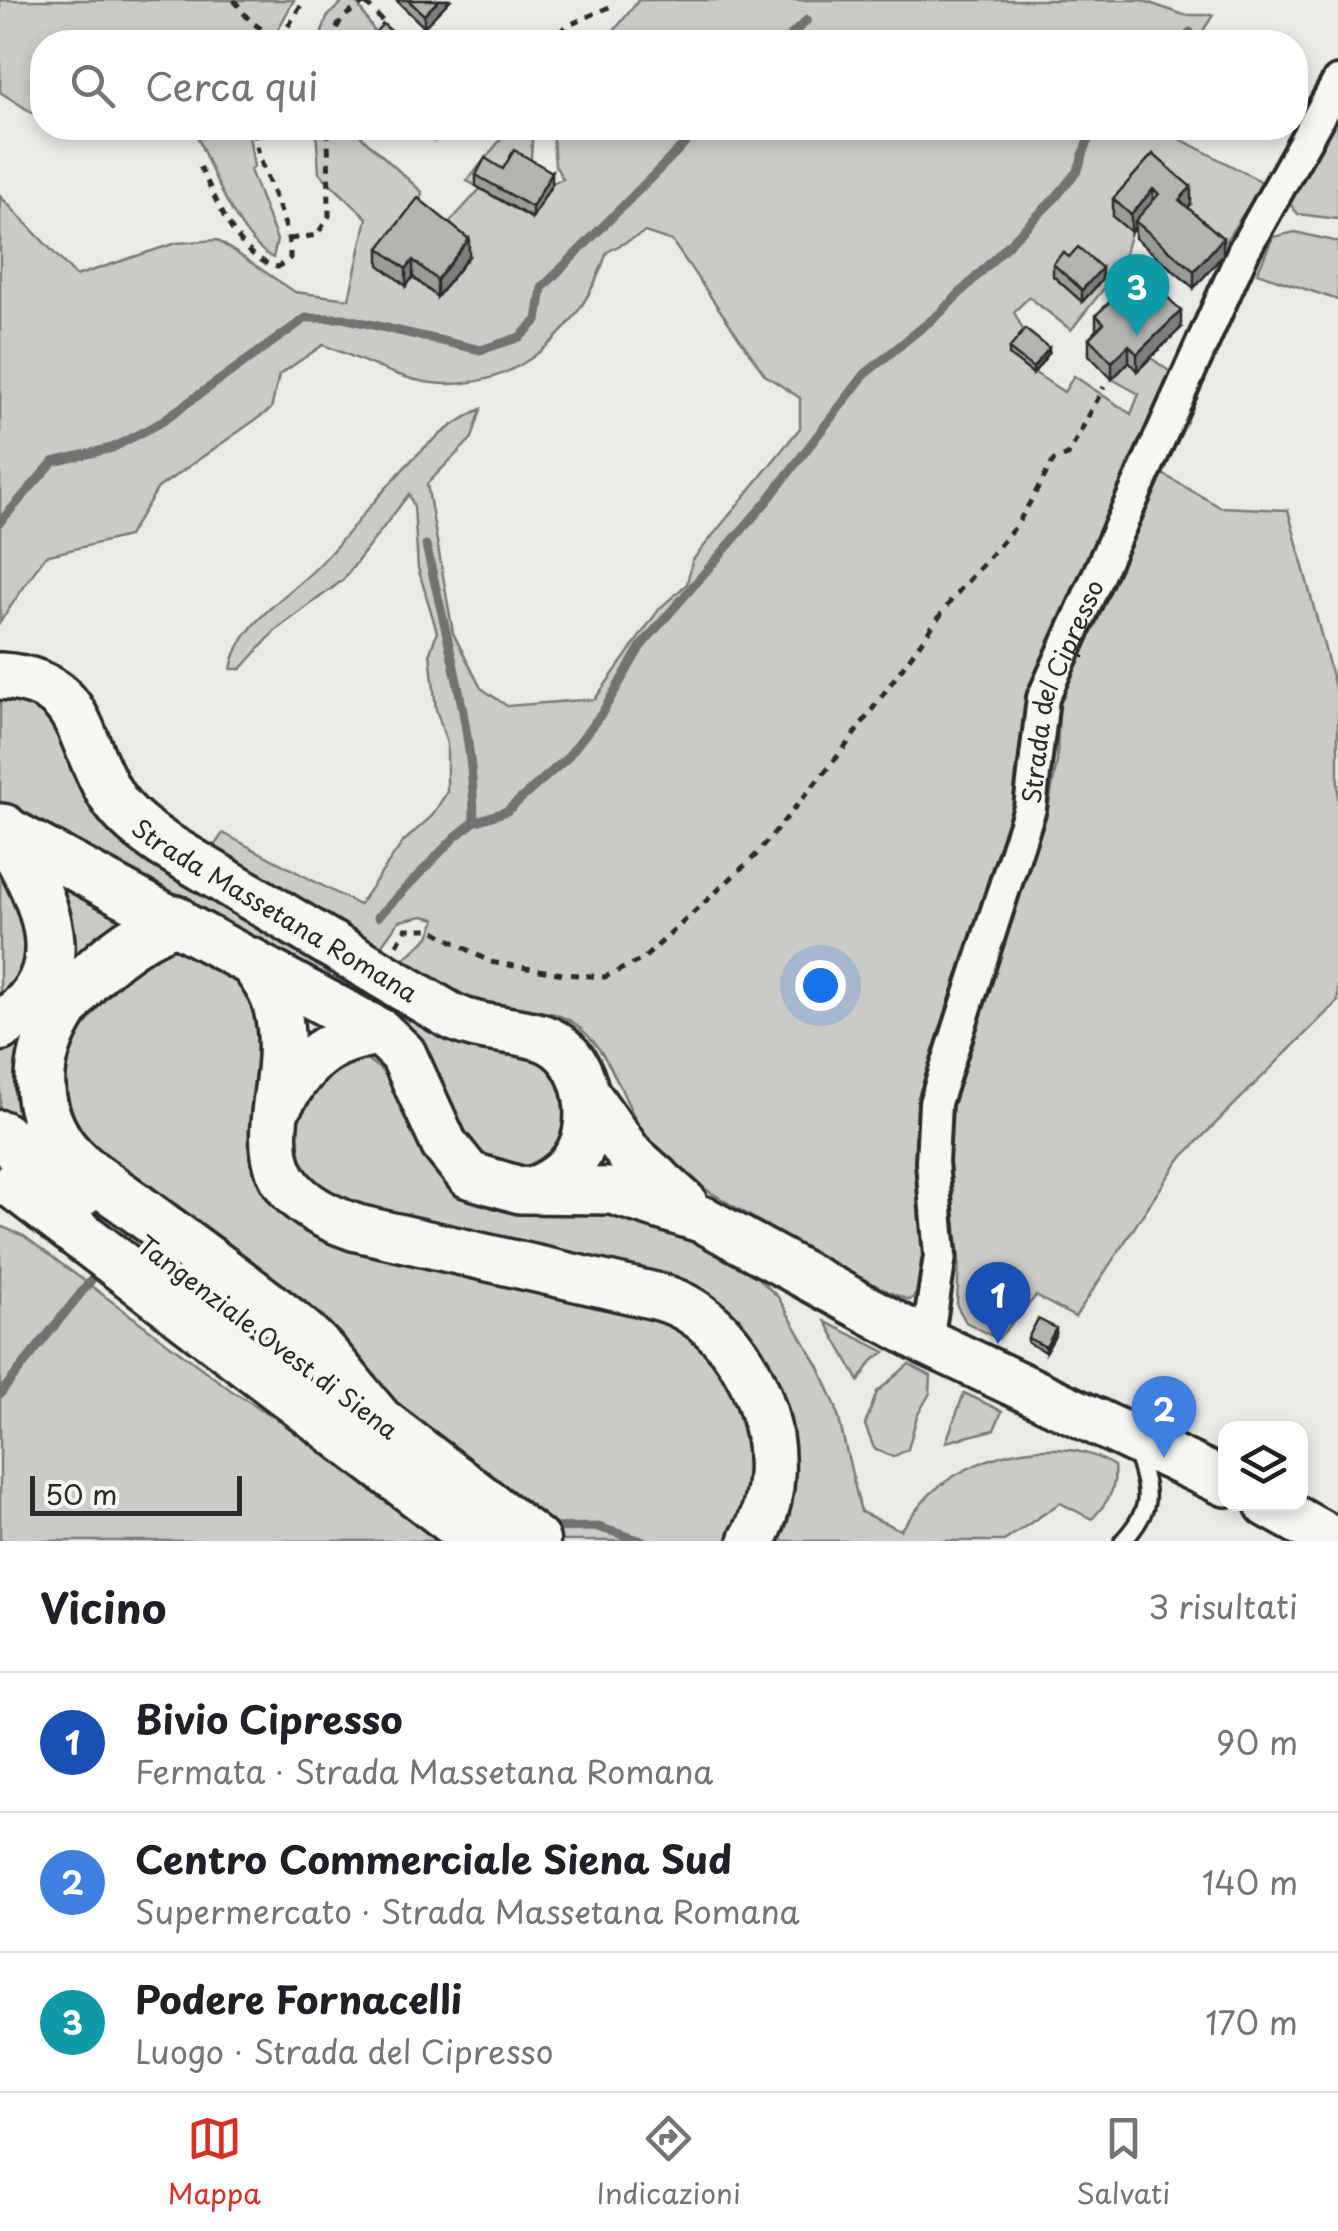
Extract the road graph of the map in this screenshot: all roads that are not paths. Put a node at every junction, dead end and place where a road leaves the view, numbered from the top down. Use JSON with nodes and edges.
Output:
{"nodes":[{"id":1,"x":1338,"y":82,"type":"edge"},
{"id":2,"x":1308,"y":136,"type":"edge"},
{"id":3,"x":1306,"y":140,"type":"edge"},
{"id":4,"x":0,"y":676,"type":"edge"},
{"id":5,"x":2,"y":828,"type":"edge"},
{"id":6,"x":175,"y":920,"type":"junction"},
{"id":7,"x":251,"y":961,"type":"junction"},
{"id":8,"x":22,"y":1025,"type":"edge"},
{"id":9,"x":380,"y":1032,"type":"junction"},
{"id":10,"x":588,"y":1096,"type":"junction"},
{"id":11,"x":272,"y":1116,"type":"junction"},
{"id":12,"x":0,"y":1134,"type":"edge"},
{"id":13,"x":0,"y":1173,"type":"edge"},
{"id":14,"x":536,"y":1189,"type":"junction"},
{"id":15,"x":0,"y":1213,"type":"edge"},
{"id":16,"x":704,"y":1220,"type":"junction"},
{"id":17,"x":927,"y":1342,"type":"junction"},
{"id":18,"x":365,"y":1432,"type":"junction"},
{"id":19,"x":1133,"y":1440,"type":"junction"},
{"id":20,"x":1218,"y":1479,"type":"edge"},
{"id":21,"x":1280,"y":1511,"type":"edge"},
{"id":22,"x":480,"y":1541,"type":"edge"},
{"id":23,"x":535,"y":1541,"type":"edge"},
{"id":24,"x":752,"y":1541,"type":"edge"},
{"id":25,"x":1123,"y":1541,"type":"edge"},
{"id":26,"x":1334,"y":1541,"type":"edge"}],
"edges":[{"from":1,"to":2,"type":"street","name":"Strada del Cipresso"},
{"from":3,"to":17,"type":"street","name":"Strada del Cipresso"},
{"from":4,"to":10,"type":"main road","name":"Strada Massetana Romana"},
{"from":5,"to":6,"type":"main road","name":"Strada Massetana Romana"},
{"from":5,"to":8,"type":"highway"},
{"from":6,"to":7,"type":"main road","name":"Strada Massetana Romana"},
{"from":6,"to":8,"type":"highway"},
{"from":7,"to":9,"type":"main road","name":"Strada Massetana Romana"},
{"from":7,"to":11,"type":"main road"},
{"from":8,"to":18,"type":"highway"},
{"from":9,"to":11,"type":"main road"},
{"from":9,"to":14,"type":"main road","name":"Strada Massetana Romana"},
{"from":10,"to":14,"type":"main road"},
{"from":10,"to":16,"type":"main road","name":"Strada Massetana Romana"},
{"from":11,"to":24,"type":"main road"},
{"from":12,"to":18,"type":"highway","name":"Tangenziale Ovest di Siena"},
{"from":13,"to":18,"type":"highway","name":"Tangenziale Ovest di Siena"},
{"from":14,"to":16,"type":"main road","name":"Strada Massetana Romana"},
{"from":15,"to":18,"type":"highway"},
{"from":16,"to":17,"type":"main road","name":"Strada Massetana Romana"},
{"from":17,"to":19,"type":"main road","name":"Strada Massetana Romana"},
{"from":18,"to":22,"type":"highway","name":"Tangenziale Ovest di Siena"},
{"from":18,"to":23,"type":"highway","name":"Tangenziale Ovest di Siena"},
{"from":19,"to":20,"type":"main road","name":"Strada Massetana Romana"},
{"from":19,"to":25,"type":"lane"},
{"from":21,"to":26,"type":"main road"}]}
